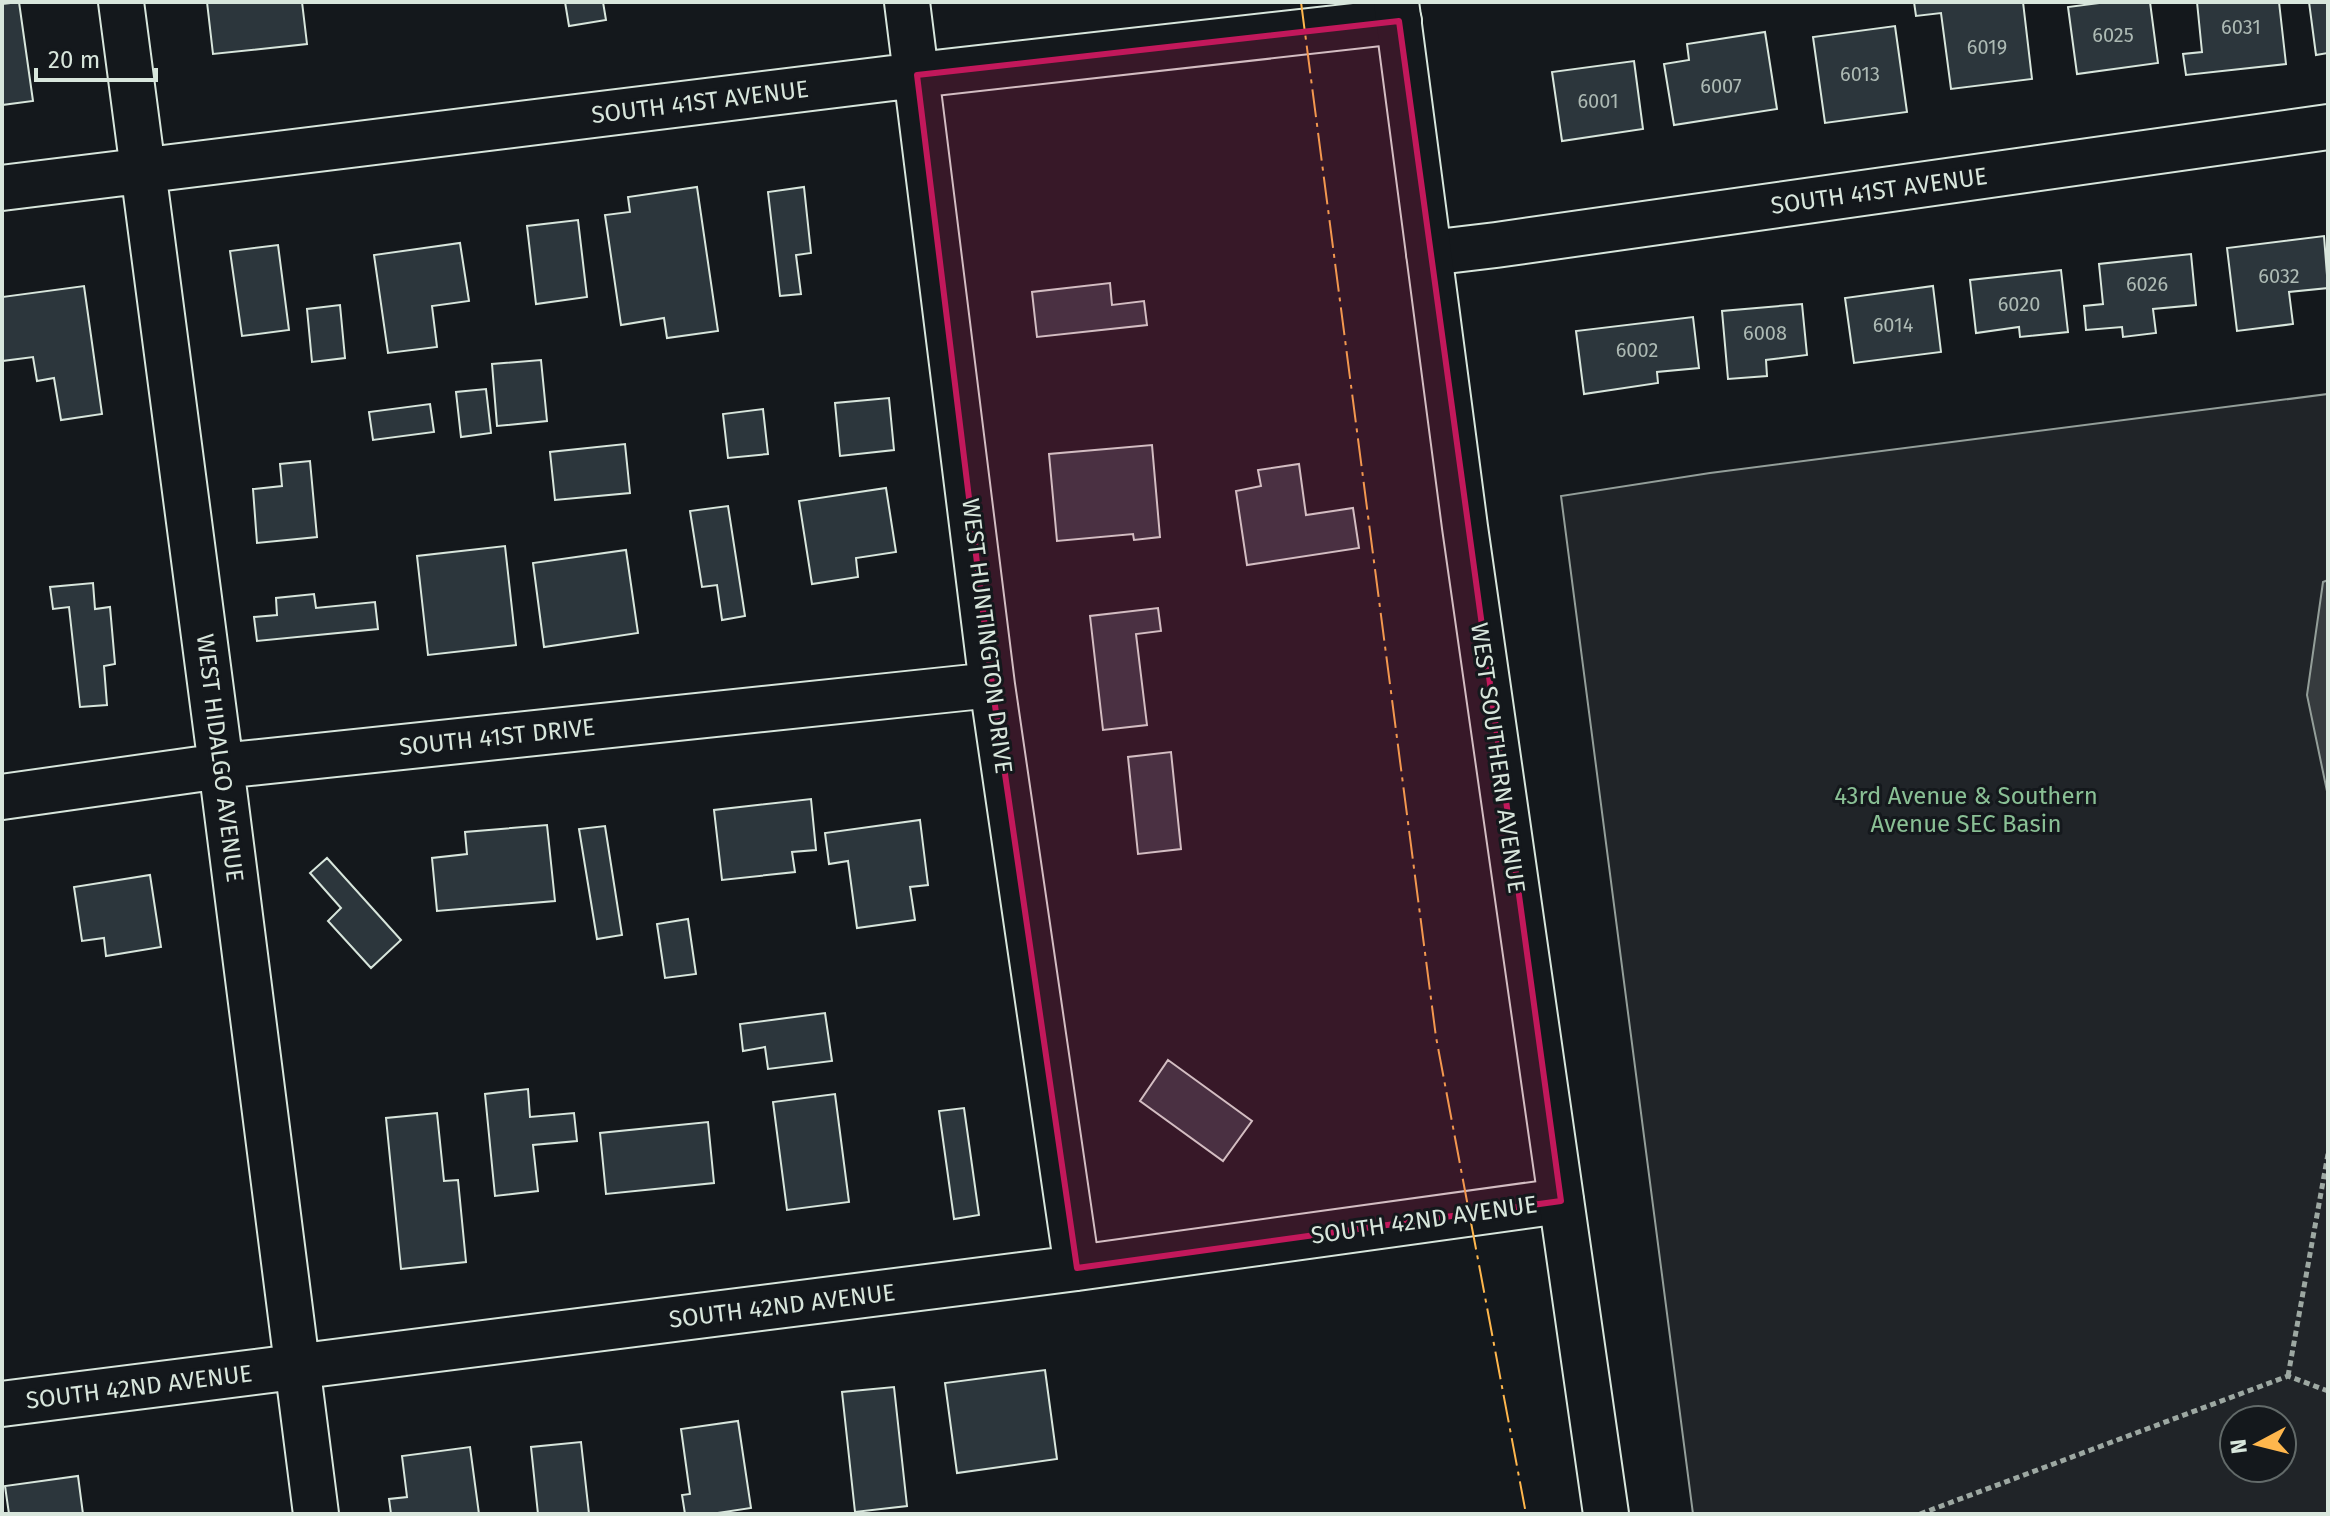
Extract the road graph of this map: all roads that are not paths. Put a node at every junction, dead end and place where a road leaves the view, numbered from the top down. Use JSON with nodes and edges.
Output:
{"nodes":[{"id":1,"x":121,"y":2,"type":"edge"},
{"id":2,"x":907,"y":2,"type":"edge"},
{"id":3,"x":1398,"y":12,"type":"edge"},
{"id":4,"x":917,"y":75,"type":"junction"},
{"id":5,"x":2328,"y":127,"type":"edge"},
{"id":6,"x":142,"y":171,"type":"junction"},
{"id":7,"x":2,"y":188,"type":"edge"},
{"id":8,"x":1429,"y":253,"type":"junction"},
{"id":9,"x":992,"y":685,"type":"junction"},
{"id":10,"x":221,"y":766,"type":"junction"},
{"id":11,"x":2,"y":797,"type":"edge"},
{"id":12,"x":1561,"y":1201,"type":"junction"},
{"id":13,"x":1077,"y":1268,"type":"junction"},
{"id":14,"x":297,"y":1367,"type":"junction"},
{"id":15,"x":2,"y":1404,"type":"edge"},
{"id":16,"x":316,"y":1514,"type":"edge"},
{"id":17,"x":1606,"y":1514,"type":"edge"}],
"edges":[{"from":1,"to":6,"type":"street","name":"WEST HIDALGO AVENUE"},
{"from":2,"to":4,"type":"street","name":"WEST HUNTINGTON DRIVE"},
{"from":3,"to":4,"type":"street","name":"SOUTH 41ST AVENUE"},
{"from":3,"to":8,"type":"street","name":"WEST SOUTHERN AVENUE"},
{"from":4,"to":6,"type":"street","name":"SOUTH 41ST AVENUE"},
{"from":4,"to":9,"type":"street","name":"WEST HUNTINGTON DRIVE"},
{"from":5,"to":8,"type":"street","name":"SOUTH 41ST AVENUE"},
{"from":6,"to":7,"type":"street","name":"SOUTH 41ST AVENUE"},
{"from":6,"to":10,"type":"street","name":"WEST HIDALGO AVENUE"},
{"from":8,"to":12,"type":"street","name":"WEST SOUTHERN AVENUE"},
{"from":9,"to":10,"type":"street","name":"SOUTH 41ST DRIVE"},
{"from":9,"to":13,"type":"street","name":"WEST HUNTINGTON DRIVE"},
{"from":10,"to":11,"type":"street","name":"SOUTH 41ST DRIVE"},
{"from":10,"to":14,"type":"street","name":"WEST HIDALGO AVENUE"},
{"from":12,"to":13,"type":"street","name":"SOUTH 42ND AVENUE"},
{"from":12,"to":17,"type":"street","name":"WEST SOUTHERN AVENUE"},
{"from":13,"to":14,"type":"street","name":"SOUTH 42ND AVENUE"},
{"from":14,"to":15,"type":"street","name":"SOUTH 42ND AVENUE"},
{"from":14,"to":16,"type":"street","name":"WEST HIDALGO AVENUE"}]}
